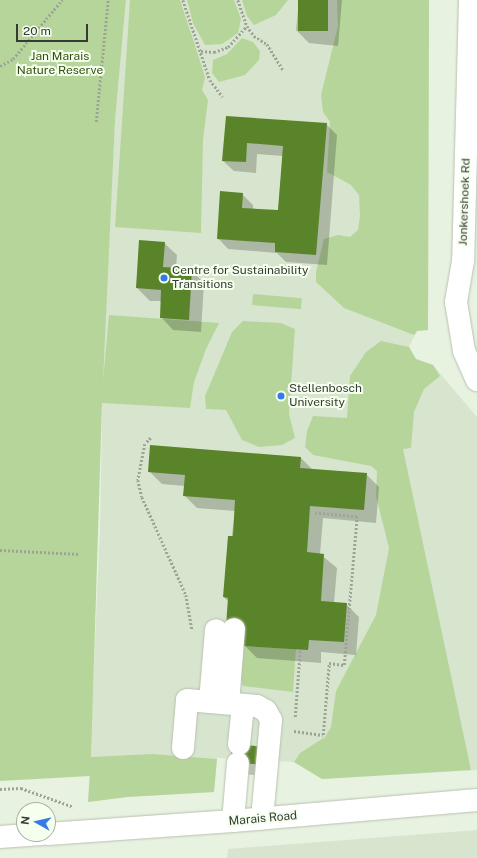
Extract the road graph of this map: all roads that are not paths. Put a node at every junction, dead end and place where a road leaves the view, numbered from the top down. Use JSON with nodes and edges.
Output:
{"nodes":[{"id":1,"x":470,"y":0,"type":"edge"},
{"id":2,"x":463,"y":261,"type":"junction"},
{"id":3,"x":477,"y":346,"type":"edge"},
{"id":4,"x":477,"y":380,"type":"edge"},
{"id":5,"x":227,"y":703,"type":"junction"},
{"id":6,"x":183,"y":748,"type":"dead end"},
{"id":7,"x":477,"y":800,"type":"edge"},
{"id":8,"x":262,"y":819,"type":"junction"},
{"id":9,"x":233,"y":821,"type":"junction"},
{"id":10,"x":56,"y":833,"type":"edge"},
{"id":11,"x":16,"y":836,"type":"edge"},
{"id":12,"x":0,"y":837,"type":"edge"}],
"edges":[{"from":1,"to":2,"type":"street","name":"Jonkershoek Rd"},
{"from":2,"to":3,"type":"street","name":"Jonkershoek Rd"},
{"from":2,"to":4,"type":"street","name":"Jonkershoek Rd"},
{"from":5,"to":5,"type":"street"},
{"from":5,"to":6,"type":"street"},
{"from":5,"to":8,"type":"street"},
{"from":5,"to":9,"type":"street"},
{"from":7,"to":8,"type":"street","name":"Marais Road"},
{"from":8,"to":9,"type":"street","name":"Marais Road"},
{"from":9,"to":10,"type":"street","name":"Marais Road"},
{"from":11,"to":12,"type":"street"}]}
